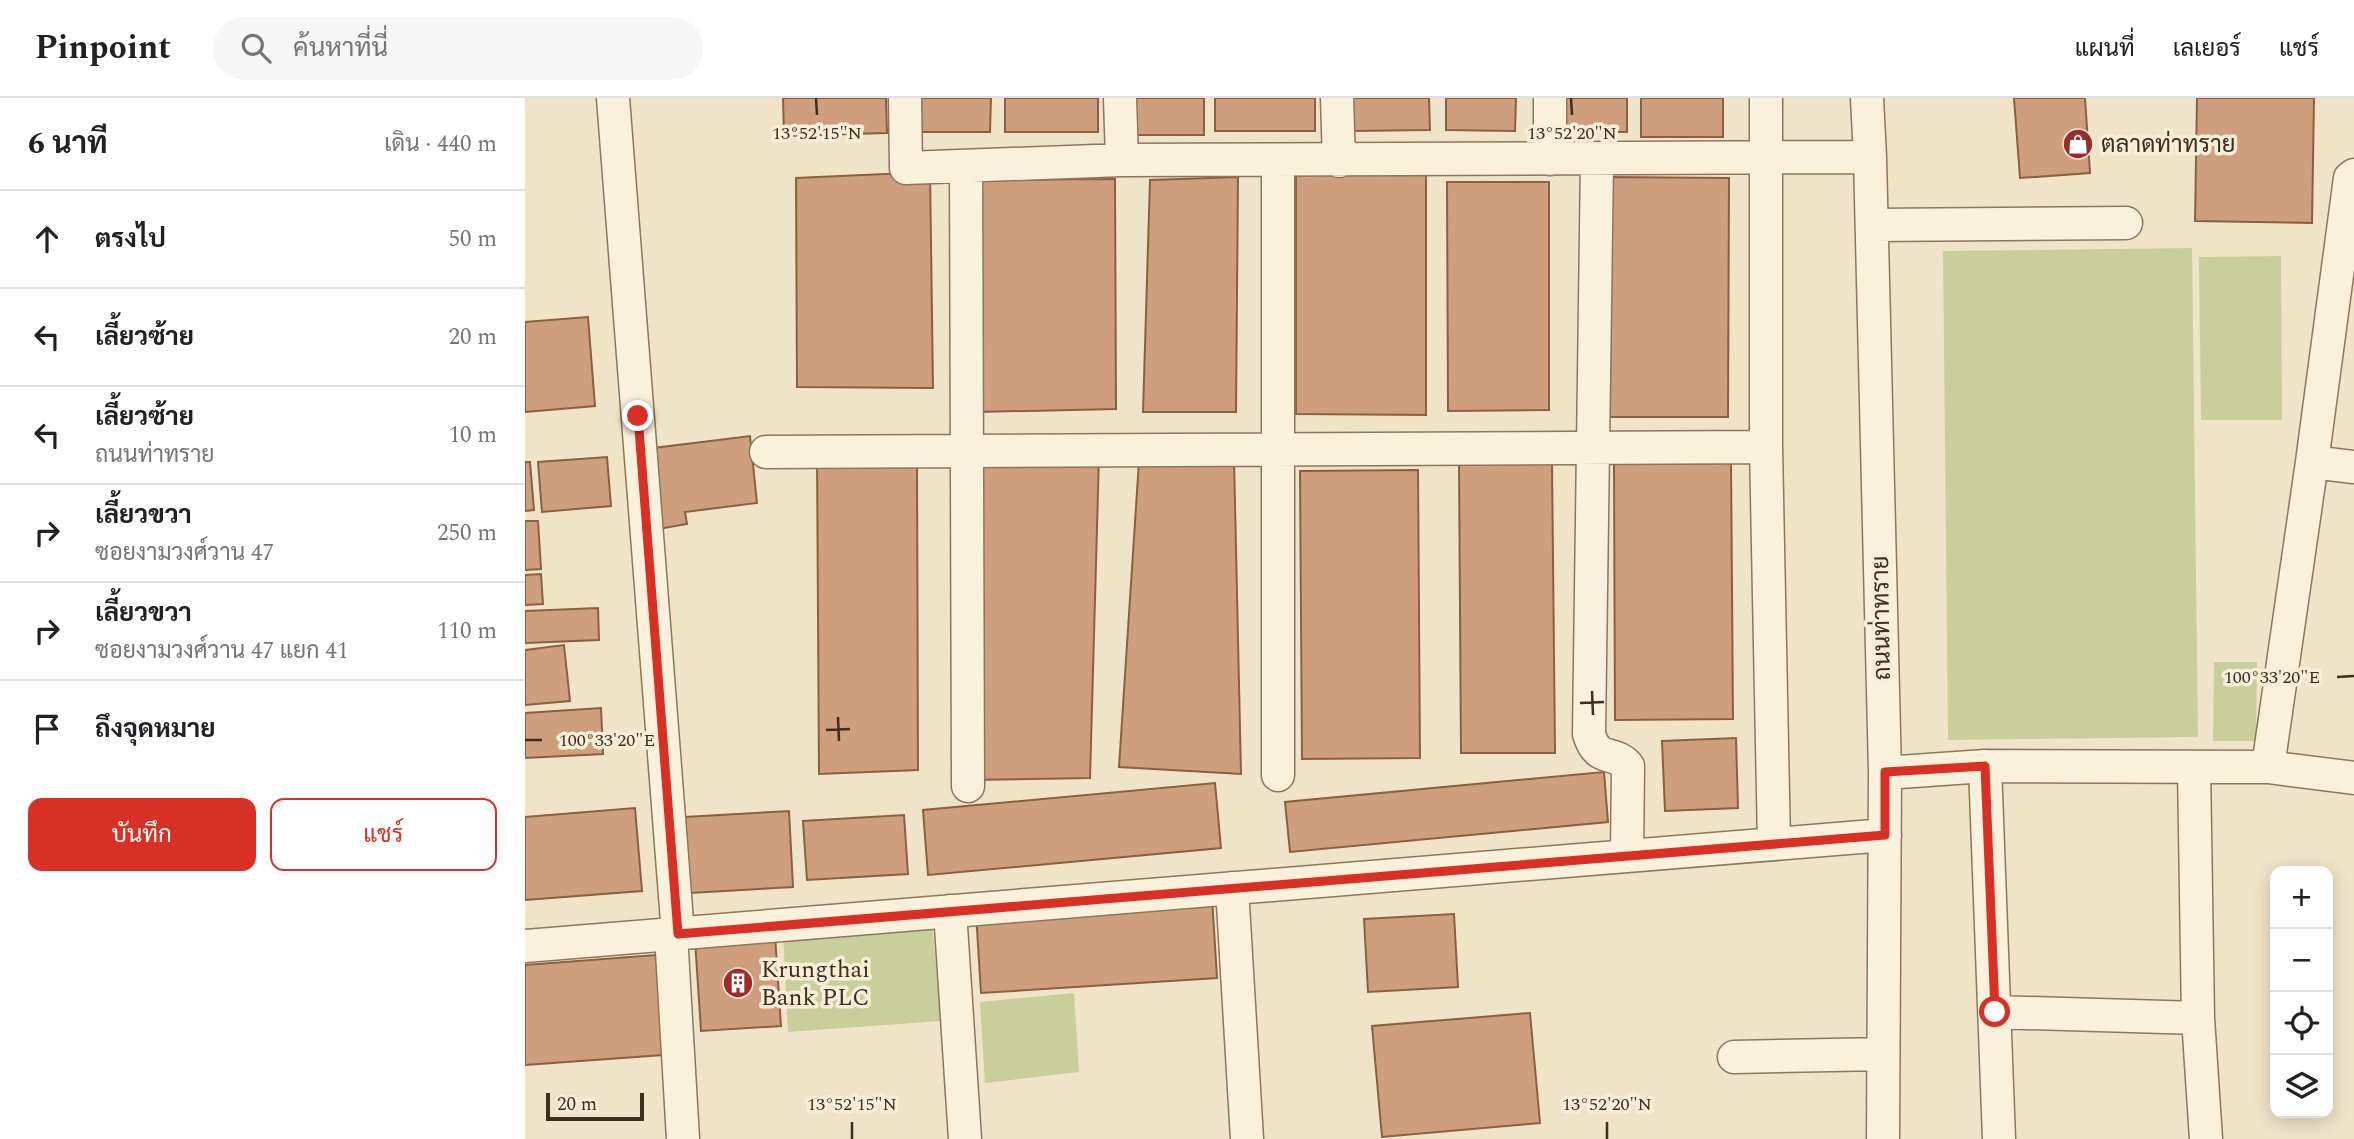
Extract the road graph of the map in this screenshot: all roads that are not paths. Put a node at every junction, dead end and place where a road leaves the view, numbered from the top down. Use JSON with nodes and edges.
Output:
{"nodes":[{"id":1,"x":613,"y":98,"type":"edge"},
{"id":2,"x":905,"y":98,"type":"edge"},
{"id":3,"x":1120,"y":98,"type":"edge"},
{"id":4,"x":1337,"y":98,"type":"edge"},
{"id":5,"x":1550,"y":98,"type":"edge"},
{"id":6,"x":1766,"y":98,"type":"edge"},
{"id":7,"x":1867,"y":98,"type":"edge"},
{"id":8,"x":1870,"y":157,"type":"junction"},
{"id":9,"x":1550,"y":159,"type":"junction"},
{"id":10,"x":1597,"y":159,"type":"junction"},
{"id":11,"x":1766,"y":159,"type":"junction"},
{"id":12,"x":1122,"y":160,"type":"junction"},
{"id":13,"x":1278,"y":160,"type":"junction"},
{"id":14,"x":1339,"y":161,"type":"junction"},
{"id":15,"x":965,"y":166,"type":"junction"},
{"id":16,"x":2352,"y":176,"type":"edge"},
{"id":17,"x":2126,"y":223,"type":"dead end"},
{"id":18,"x":1871,"y":225,"type":"junction"},
{"id":19,"x":1766,"y":447,"type":"junction"},
{"id":20,"x":1279,"y":448,"type":"junction"},
{"id":21,"x":1594,"y":449,"type":"junction"},
{"id":22,"x":965,"y":450,"type":"junction"},
{"id":23,"x":766,"y":452,"type":"dead end"},
{"id":24,"x":2312,"y":462,"type":"junction"},
{"id":25,"x":2354,"y":467,"type":"edge"},
{"id":26,"x":1985,"y":766,"type":"junction"},
{"id":27,"x":2268,"y":766,"type":"junction"},
{"id":28,"x":2194,"y":767,"type":"junction"},
{"id":29,"x":1885,"y":772,"type":"junction"},
{"id":30,"x":1278,"y":775,"type":"dead end"},
{"id":31,"x":2354,"y":778,"type":"edge"},
{"id":32,"x":968,"y":786,"type":"dead end"},
{"id":33,"x":1885,"y":835,"type":"junction"},
{"id":34,"x":1774,"y":844,"type":"junction"},
{"id":35,"x":1627,"y":856,"type":"junction"},
{"id":36,"x":1231,"y":888,"type":"junction"},
{"id":37,"x":950,"y":911,"type":"junction"},
{"id":38,"x":674,"y":934,"type":"junction"},
{"id":39,"x":525,"y":946,"type":"edge"},
{"id":40,"x":1995,"y":1012,"type":"junction"},
{"id":41,"x":2198,"y":1018,"type":"junction"},
{"id":42,"x":1882,"y":1054,"type":"junction"},
{"id":43,"x":1734,"y":1057,"type":"dead end"},
{"id":44,"x":683,"y":1139,"type":"edge"},
{"id":45,"x":965,"y":1139,"type":"edge"},
{"id":46,"x":1247,"y":1139,"type":"edge"},
{"id":47,"x":1883,"y":1139,"type":"edge"},
{"id":48,"x":1999,"y":1139,"type":"edge"},
{"id":49,"x":2206,"y":1139,"type":"edge"}],
"edges":[{"from":1,"to":38,"type":"street"},
{"from":2,"to":15,"type":"street"},
{"from":3,"to":12,"type":"street"},
{"from":4,"to":14,"type":"street"},
{"from":5,"to":9,"type":"street"},
{"from":6,"to":11,"type":"street"},
{"from":7,"to":8,"type":"street","name":"ถนนท่าทราย"},
{"from":8,"to":11,"type":"street"},
{"from":8,"to":18,"type":"street","name":"ถนนท่าทราย"},
{"from":9,"to":10,"type":"street"},
{"from":9,"to":14,"type":"street"},
{"from":10,"to":11,"type":"street"},
{"from":10,"to":21,"type":"street"},
{"from":11,"to":19,"type":"street"},
{"from":12,"to":13,"type":"street"},
{"from":12,"to":15,"type":"street"},
{"from":13,"to":14,"type":"street"},
{"from":13,"to":20,"type":"street"},
{"from":15,"to":22,"type":"street"},
{"from":16,"to":24,"type":"street"},
{"from":17,"to":18,"type":"street"},
{"from":18,"to":29,"type":"street","name":"ถนนท่าทราย"},
{"from":19,"to":21,"type":"street"},
{"from":19,"to":34,"type":"street"},
{"from":20,"to":21,"type":"street"},
{"from":20,"to":22,"type":"street"},
{"from":20,"to":30,"type":"street"},
{"from":21,"to":35,"type":"street"},
{"from":22,"to":23,"type":"street"},
{"from":22,"to":32,"type":"street"},
{"from":24,"to":25,"type":"street"},
{"from":24,"to":27,"type":"street"},
{"from":26,"to":28,"type":"street"},
{"from":26,"to":29,"type":"street"},
{"from":26,"to":40,"type":"street"},
{"from":27,"to":28,"type":"street"},
{"from":27,"to":31,"type":"street"},
{"from":28,"to":41,"type":"street"},
{"from":29,"to":33,"type":"street","name":"ถนนท่าทราย"},
{"from":33,"to":34,"type":"street"},
{"from":33,"to":42,"type":"street","name":"ถนนท่าทราย"},
{"from":34,"to":35,"type":"street"},
{"from":35,"to":36,"type":"street"},
{"from":36,"to":37,"type":"street"},
{"from":36,"to":46,"type":"street"},
{"from":37,"to":38,"type":"street"},
{"from":37,"to":45,"type":"street"},
{"from":38,"to":39,"type":"street"},
{"from":38,"to":44,"type":"street"},
{"from":40,"to":41,"type":"street"},
{"from":40,"to":48,"type":"street"},
{"from":41,"to":49,"type":"street"},
{"from":42,"to":43,"type":"street"},
{"from":42,"to":47,"type":"street","name":"ถนนท่าทราย"}]}
